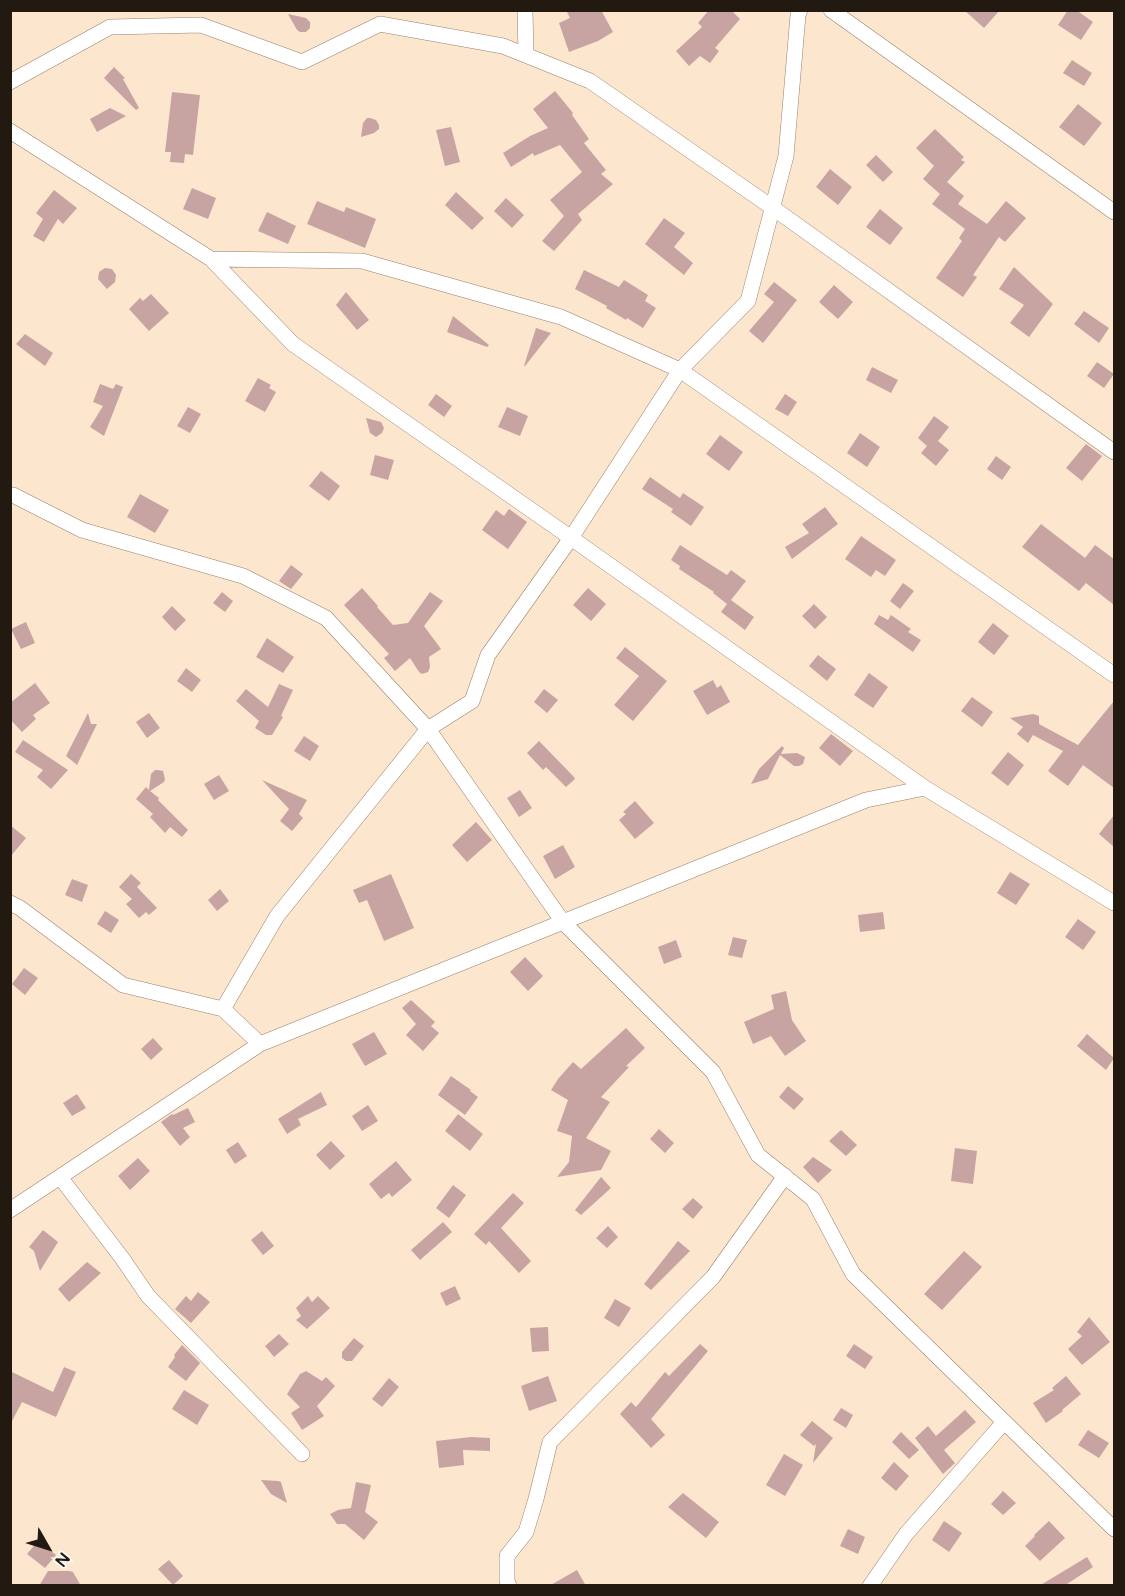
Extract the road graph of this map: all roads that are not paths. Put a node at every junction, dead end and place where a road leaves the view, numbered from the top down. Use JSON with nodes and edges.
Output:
{"nodes":[{"id":1,"x":525,"y":10,"type":"edge"},
{"id":2,"x":800,"y":10,"type":"edge"},
{"id":3,"x":831,"y":10,"type":"edge"},
{"id":4,"x":526,"y":55,"type":"junction"},
{"id":5,"x":10,"y":82,"type":"edge"},
{"id":6,"x":10,"y":131,"type":"edge"},
{"id":7,"x":773,"y":208,"type":"junction"},
{"id":8,"x":1113,"y":209,"type":"edge"},
{"id":9,"x":211,"y":259,"type":"junction"},
{"id":10,"x":680,"y":370,"type":"junction"},
{"id":11,"x":1114,"y":452,"type":"edge"},
{"id":12,"x":13,"y":495,"type":"dead end"},
{"id":13,"x":571,"y":538,"type":"junction"},
{"id":14,"x":1114,"y":675,"type":"edge"},
{"id":15,"x":428,"y":729,"type":"junction"},
{"id":16,"x":925,"y":788,"type":"junction"},
{"id":17,"x":10,"y":903,"type":"edge"},
{"id":18,"x":1114,"y":903,"type":"edge"},
{"id":19,"x":563,"y":922,"type":"junction"},
{"id":20,"x":223,"y":1009,"type":"junction"},
{"id":21,"x":260,"y":1044,"type":"junction"},
{"id":22,"x":785,"y":1176,"type":"junction"},
{"id":23,"x":60,"y":1177,"type":"junction"},
{"id":24,"x":10,"y":1210,"type":"edge"},
{"id":25,"x":1004,"y":1422,"type":"junction"},
{"id":26,"x":302,"y":1454,"type":"dead end"},
{"id":27,"x":1114,"y":1529,"type":"edge"},
{"id":28,"x":508,"y":1586,"type":"edge"},
{"id":29,"x":870,"y":1586,"type":"edge"}],
"edges":[{"from":1,"to":4,"type":"street"},
{"from":2,"to":7,"type":"street"},
{"from":3,"to":8,"type":"street"},
{"from":4,"to":5,"type":"street"},
{"from":4,"to":7,"type":"street"},
{"from":6,"to":9,"type":"street"},
{"from":7,"to":10,"type":"street"},
{"from":7,"to":11,"type":"street"},
{"from":9,"to":10,"type":"street"},
{"from":9,"to":13,"type":"street"},
{"from":10,"to":13,"type":"street"},
{"from":10,"to":14,"type":"street"},
{"from":12,"to":15,"type":"street"},
{"from":13,"to":15,"type":"street"},
{"from":13,"to":16,"type":"street"},
{"from":15,"to":19,"type":"street"},
{"from":15,"to":20,"type":"street"},
{"from":16,"to":18,"type":"street"},
{"from":16,"to":19,"type":"street"},
{"from":17,"to":20,"type":"street"},
{"from":19,"to":21,"type":"street"},
{"from":19,"to":22,"type":"street"},
{"from":20,"to":21,"type":"street"},
{"from":21,"to":23,"type":"street"},
{"from":22,"to":25,"type":"street"},
{"from":22,"to":28,"type":"street"},
{"from":23,"to":24,"type":"street"},
{"from":23,"to":26,"type":"street"},
{"from":25,"to":27,"type":"street"},
{"from":25,"to":29,"type":"street"}]}
